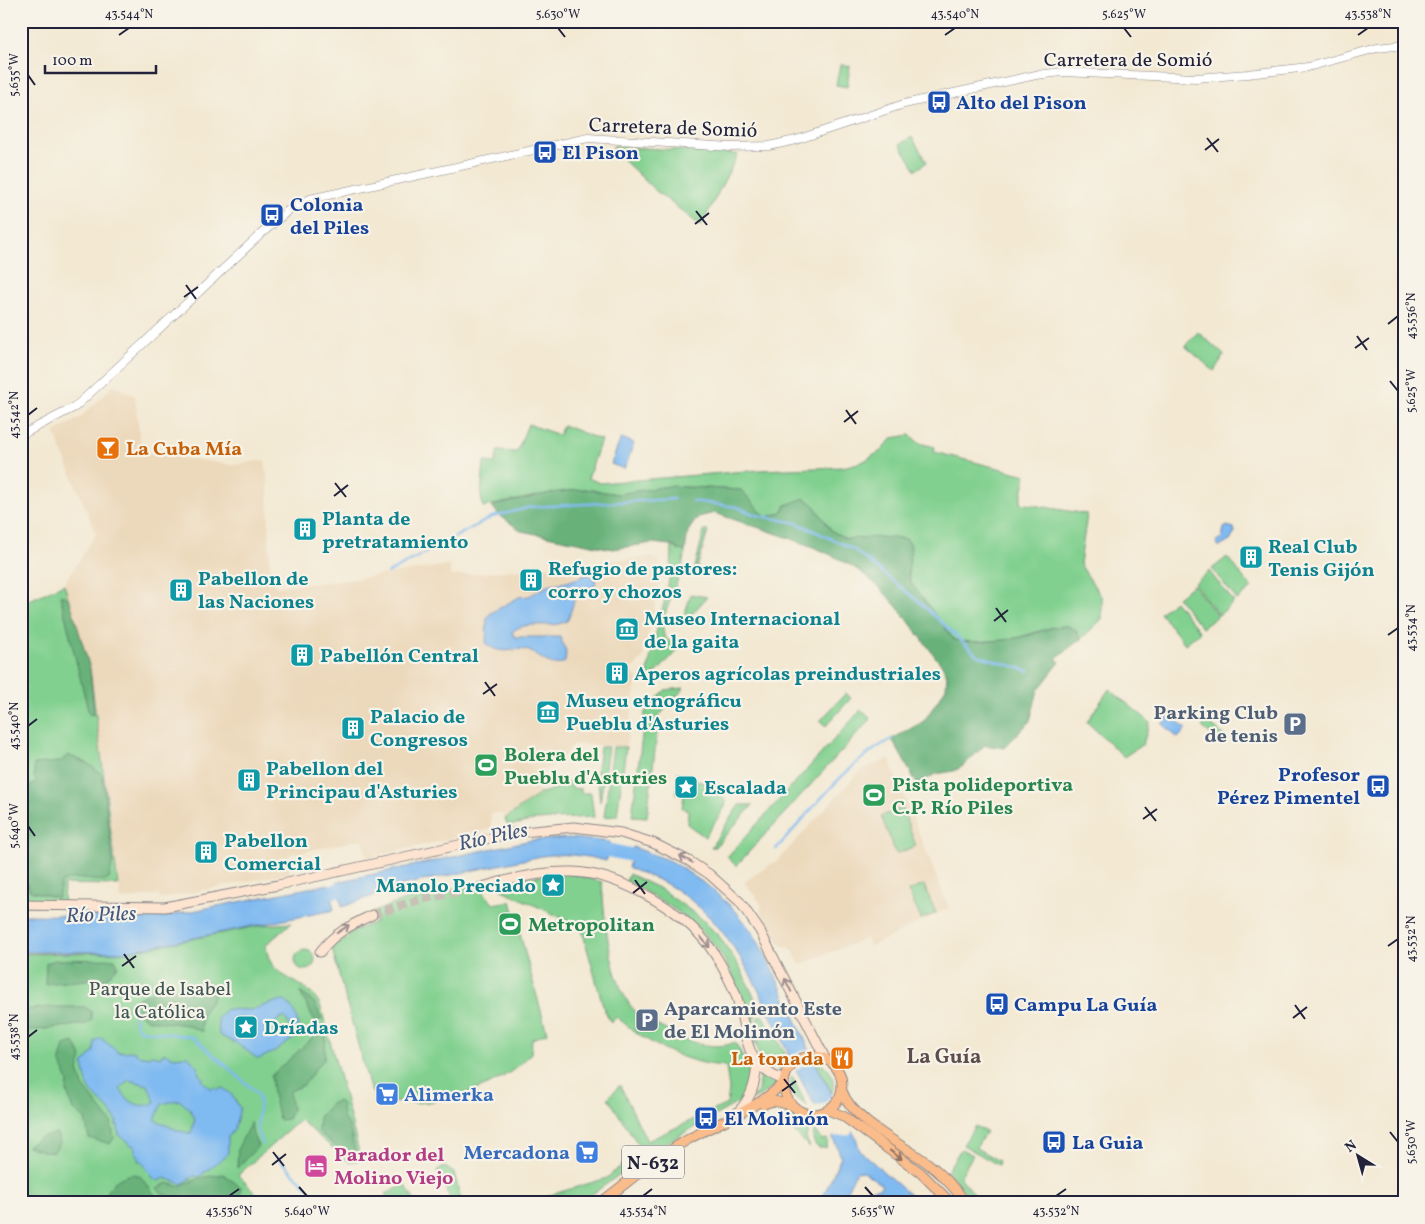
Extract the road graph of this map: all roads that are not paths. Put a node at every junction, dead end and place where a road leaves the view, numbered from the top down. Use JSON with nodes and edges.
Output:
{"nodes":[{"id":1,"x":1404,"y":45,"type":"edge"},
{"id":2,"x":21,"y":435,"type":"edge"},
{"id":3,"x":479,"y":888,"type":"tunnel mouth"},
{"id":4,"x":21,"y":905,"type":"edge"},
{"id":5,"x":372,"y":915,"type":"tunnel mouth"},
{"id":6,"x":320,"y":952,"type":"dead end"},
{"id":7,"x":822,"y":1058,"type":"junction"},
{"id":8,"x":757,"y":1066,"type":"junction"},
{"id":9,"x":784,"y":1081,"type":"junction"},
{"id":10,"x":840,"y":1095,"type":"junction"},
{"id":11,"x":758,"y":1105,"type":"junction"},
{"id":12,"x":791,"y":1105,"type":"junction"},
{"id":13,"x":828,"y":1110,"type":"junction"},
{"id":14,"x":735,"y":1116,"type":"junction"},
{"id":15,"x":600,"y":1203,"type":"edge"},
{"id":16,"x":951,"y":1203,"type":"edge"},
{"id":17,"x":966,"y":1203,"type":"edge"}],
"edges":[{"from":1,"to":2,"type":"street","name":"Carretera de Somió"},
{"from":3,"to":8,"type":"main road","one_way":true},
{"from":7,"to":4,"type":"main road","one_way":true},
{"from":6,"to":5,"type":"main road","one_way":true},
{"from":7,"to":9,"type":"main road"},
{"from":7,"to":10,"type":"main road"},
{"from":8,"to":9,"type":"main road"},
{"from":8,"to":14,"type":"main road"},
{"from":9,"to":11,"type":"main road","number":"N-632"},
{"from":9,"to":12,"type":"main road"},
{"from":10,"to":13,"type":"main road","number":"N-632"},
{"from":10,"to":17,"type":"main road"},
{"from":11,"to":12,"type":"main road","number":"N-632"},
{"from":11,"to":14,"type":"main road","number":"N-632"},
{"from":12,"to":13,"type":"main road","number":"N-632"},
{"from":13,"to":16,"type":"main road","one_way":true},
{"from":14,"to":15,"type":"main road","number":"N-632"}]}
